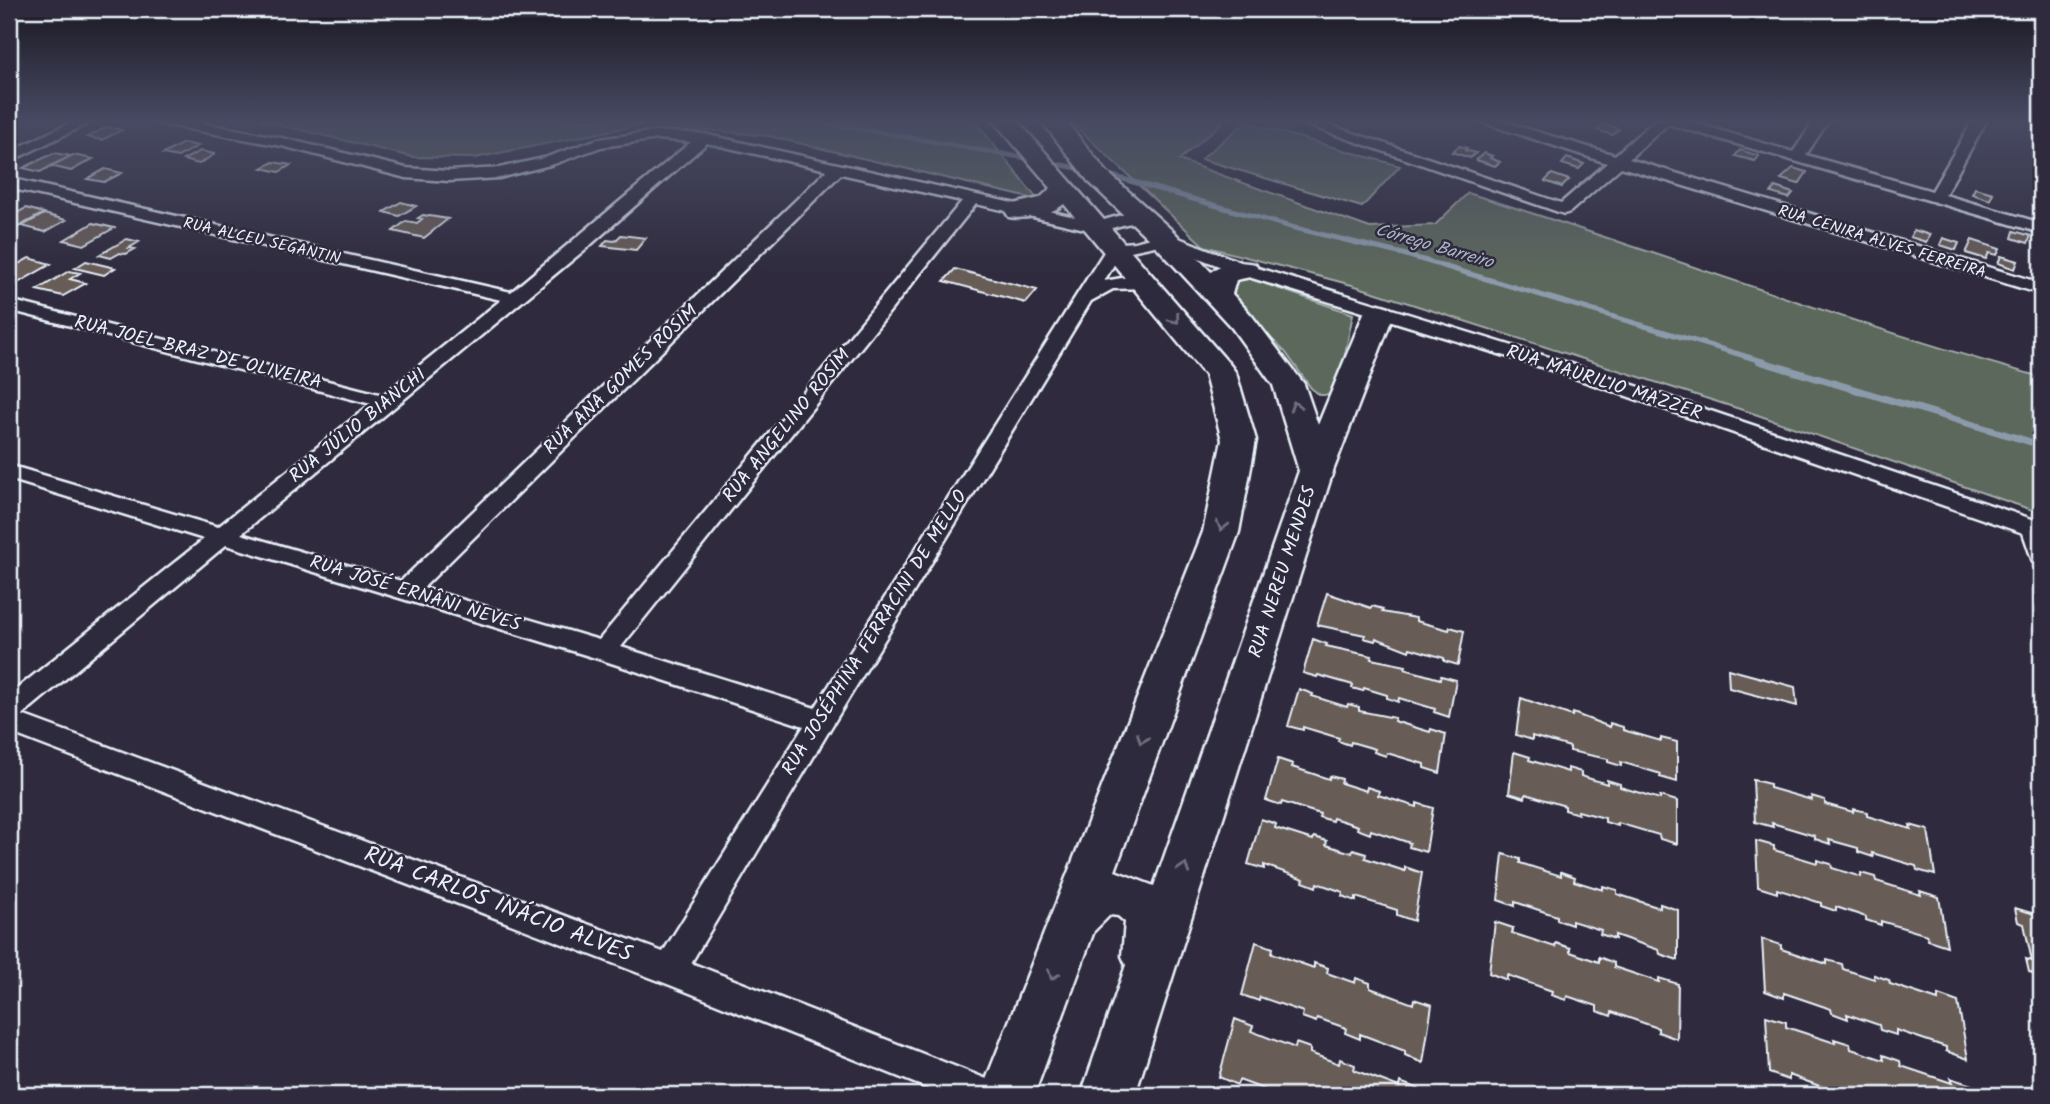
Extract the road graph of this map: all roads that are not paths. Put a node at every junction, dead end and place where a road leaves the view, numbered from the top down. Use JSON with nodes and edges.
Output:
{"nodes":[{"id":1,"x":400,"y":172,"type":"edge"},
{"id":2,"x":505,"y":172,"type":"edge"},
{"id":3,"x":665,"y":172,"type":"edge"},
{"id":4,"x":834,"y":172,"type":"edge"},
{"id":5,"x":848,"y":172,"type":"edge"},
{"id":6,"x":1047,"y":172,"type":"edge"},
{"id":7,"x":1093,"y":172,"type":"edge"},
{"id":8,"x":1453,"y":172,"type":"edge"},
{"id":9,"x":1606,"y":172,"type":"edge"},
{"id":10,"x":1649,"y":172,"type":"edge"},
{"id":11,"x":1844,"y":172,"type":"edge"},
{"id":12,"x":1951,"y":172,"type":"edge"},
{"id":13,"x":9,"y":183,"type":"edge"},
{"id":14,"x":1063,"y":190,"type":"junction"},
{"id":15,"x":1936,"y":198,"type":"junction"},
{"id":16,"x":971,"y":200,"type":"junction"},
{"id":17,"x":1564,"y":209,"type":"joint"},
{"id":18,"x":1018,"y":211,"type":"junction"},
{"id":19,"x":1142,"y":218,"type":"junction"},
{"id":20,"x":2041,"y":228,"type":"edge"},
{"id":21,"x":1107,"y":238,"type":"junction"},
{"id":22,"x":1165,"y":239,"type":"junction"},
{"id":23,"x":1245,"y":270,"type":"junction"},
{"id":24,"x":1145,"y":283,"type":"junction"},
{"id":25,"x":2041,"y":289,"type":"edge"},
{"id":26,"x":1217,"y":295,"type":"junction"},
{"id":27,"x":515,"y":298,"type":"junction"},
{"id":28,"x":1083,"y":298,"type":"junction"},
{"id":29,"x":9,"y":304,"type":"edge"},
{"id":30,"x":1379,"y":313,"type":"junction"},
{"id":31,"x":387,"y":402,"type":"junction"},
{"id":32,"x":1316,"y":471,"type":"junction"},
{"id":33,"x":9,"y":472,"type":"edge"},
{"id":34,"x":2037,"y":530,"type":"edge"},
{"id":35,"x":223,"y":535,"type":"junction"},
{"id":36,"x":2041,"y":556,"type":"edge"},
{"id":37,"x":405,"y":591,"type":"junction"},
{"id":38,"x":604,"y":651,"type":"junction"},
{"id":39,"x":9,"y":710,"type":"edge"},
{"id":40,"x":9,"y":721,"type":"edge"},
{"id":41,"x":821,"y":721,"type":"junction"},
{"id":42,"x":1074,"y":918,"type":"junction"},
{"id":43,"x":670,"y":970,"type":"junction"},
{"id":44,"x":1139,"y":1002,"type":"junction"},
{"id":45,"x":985,"y":1095,"type":"edge"},
{"id":46,"x":1007,"y":1095,"type":"edge"},
{"id":47,"x":1108,"y":1095,"type":"edge"}],
"edges":[{"from":1,"to":2,"type":"street"},
{"from":3,"to":27,"type":"street","name":"RUA JÚLIO BIANCHI"},
{"from":4,"to":37,"type":"street","name":"RUA ANA GOMES ROSIM"},
{"from":5,"to":16,"type":"street"},
{"from":6,"to":14,"type":"main road"},
{"from":7,"to":19,"type":"main road","name":"RUA NEREU MENDES"},
{"from":8,"to":17,"type":"street"},
{"from":9,"to":17,"type":"street"},
{"from":10,"to":25,"type":"street","name":"RUA CENIRA ALVES FERREIRA"},
{"from":11,"to":15,"type":"street"},
{"from":12,"to":15,"type":"street"},
{"from":13,"to":27,"type":"street","name":"RUA ALCEU SEGANTIN"},
{"from":14,"to":18,"type":"main road"},
{"from":14,"to":21,"type":"main road"},
{"from":15,"to":20,"type":"street"},
{"from":16,"to":18,"type":"street"},
{"from":16,"to":38,"type":"street","name":"RUA ANGELINO ROSIM"},
{"from":18,"to":21,"type":"street"},
{"from":19,"to":21,"type":"street"},
{"from":19,"to":22,"type":"main road","name":"RUA NEREU MENDES"},
{"from":21,"to":22,"type":"street"},
{"from":21,"to":24,"type":"main road"},
{"from":21,"to":28,"type":"street","name":"RUA JOSÉPHINA FERRACINI DE MELLO"},
{"from":22,"to":23,"type":"street","name":"RUA MAURILIO MAZZER"},
{"from":22,"to":26,"type":"main road","name":"RUA NEREU MENDES"},
{"from":23,"to":26,"type":"main road"},
{"from":23,"to":30,"type":"street","name":"RUA MAURILIO MAZZER"},
{"from":24,"to":28,"type":"street"},
{"from":24,"to":42,"type":"main road","one_way":true},
{"from":32,"to":26,"type":"main road","name":"RUA NEREU MENDES","one_way":true},
{"from":27,"to":31,"type":"street","name":"RUA JÚLIO BIANCHI"},
{"from":28,"to":41,"type":"street","name":"RUA JOSÉPHINA FERRACINI DE MELLO"},
{"from":29,"to":31,"type":"street","name":"RUA JOEL BRAZ DE OLIVEIRA"},
{"from":30,"to":32,"type":"main road"},
{"from":30,"to":34,"type":"street","name":"RUA MAURILIO MAZZER"},
{"from":31,"to":35,"type":"street","name":"RUA JÚLIO BIANCHI"},
{"from":44,"to":32,"type":"main road","name":"RUA NEREU MENDES","one_way":true},
{"from":33,"to":35,"type":"street","name":"RUA JOSÉ ERNÂNI NEVES"},
{"from":34,"to":36,"type":"street"},
{"from":35,"to":37,"type":"street","name":"RUA JOSÉ ERNÂNI NEVES"},
{"from":35,"to":39,"type":"street","name":"RUA JÚLIO BIANCHI"},
{"from":37,"to":38,"type":"street","name":"RUA JOSÉ ERNÂNI NEVES"},
{"from":38,"to":41,"type":"street","name":"RUA JOSÉ ERNÂNI NEVES"},
{"from":40,"to":43,"type":"street","name":"RUA CARLOS INÁCIO ALVES"},
{"from":41,"to":43,"type":"street","name":"RUA JOSÉPHINA FERRACINI DE MELLO"},
{"from":42,"to":44,"type":"main road"},
{"from":42,"to":46,"type":"main road","one_way":true},
{"from":43,"to":45,"type":"street","name":"RUA CARLOS INÁCIO ALVES"},
{"from":44,"to":47,"type":"main road","name":"RUA NEREU MENDES"}]}
